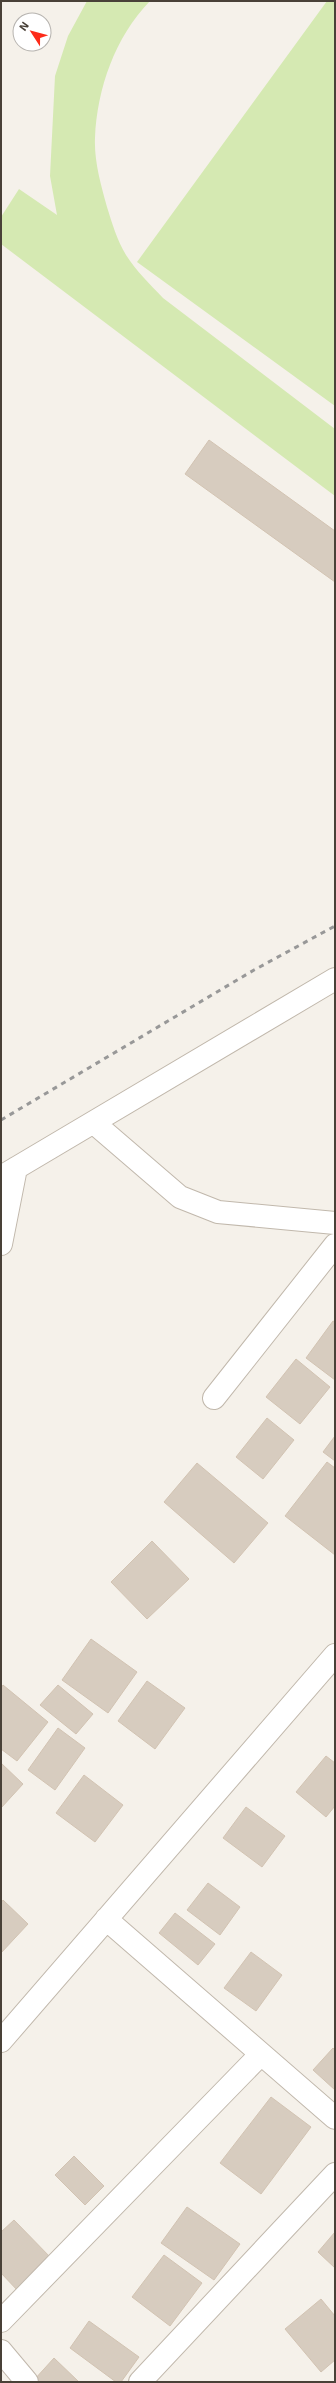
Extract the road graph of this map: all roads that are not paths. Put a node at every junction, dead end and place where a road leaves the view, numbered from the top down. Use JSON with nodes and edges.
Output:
{"nodes":[{"id":1,"x":335,"y":979,"type":"edge"},
{"id":2,"x":94,"y":1123,"type":"junction"},
{"id":3,"x":9,"y":1173,"type":"edge"},
{"id":4,"x":335,"y":1224,"type":"edge"},
{"id":5,"x":1,"y":1244,"type":"edge"},
{"id":6,"x":335,"y":1245,"type":"edge"},
{"id":7,"x":214,"y":1398,"type":"dead end"},
{"id":8,"x":335,"y":1655,"type":"edge"},
{"id":9,"x":106,"y":1919,"type":"junction"},
{"id":10,"x":1,"y":2041,"type":"edge"},
{"id":11,"x":261,"y":2054,"type":"junction"},
{"id":12,"x":335,"y":2118,"type":"edge"},
{"id":13,"x":335,"y":2174,"type":"edge"},
{"id":14,"x":1,"y":2321,"type":"edge"},
{"id":15,"x":1,"y":2351,"type":"edge"},
{"id":16,"x":27,"y":2382,"type":"edge"},
{"id":17,"x":140,"y":2382,"type":"edge"}],
"edges":[{"from":1,"to":2,"type":"street"},
{"from":2,"to":3,"type":"street"},
{"from":2,"to":4,"type":"street"},
{"from":3,"to":5,"type":"street"},
{"from":6,"to":7,"type":"street"},
{"from":8,"to":9,"type":"street"},
{"from":9,"to":10,"type":"street"},
{"from":9,"to":11,"type":"street"},
{"from":11,"to":12,"type":"street"},
{"from":11,"to":14,"type":"street"},
{"from":13,"to":17,"type":"street"},
{"from":15,"to":16,"type":"street"}]}
